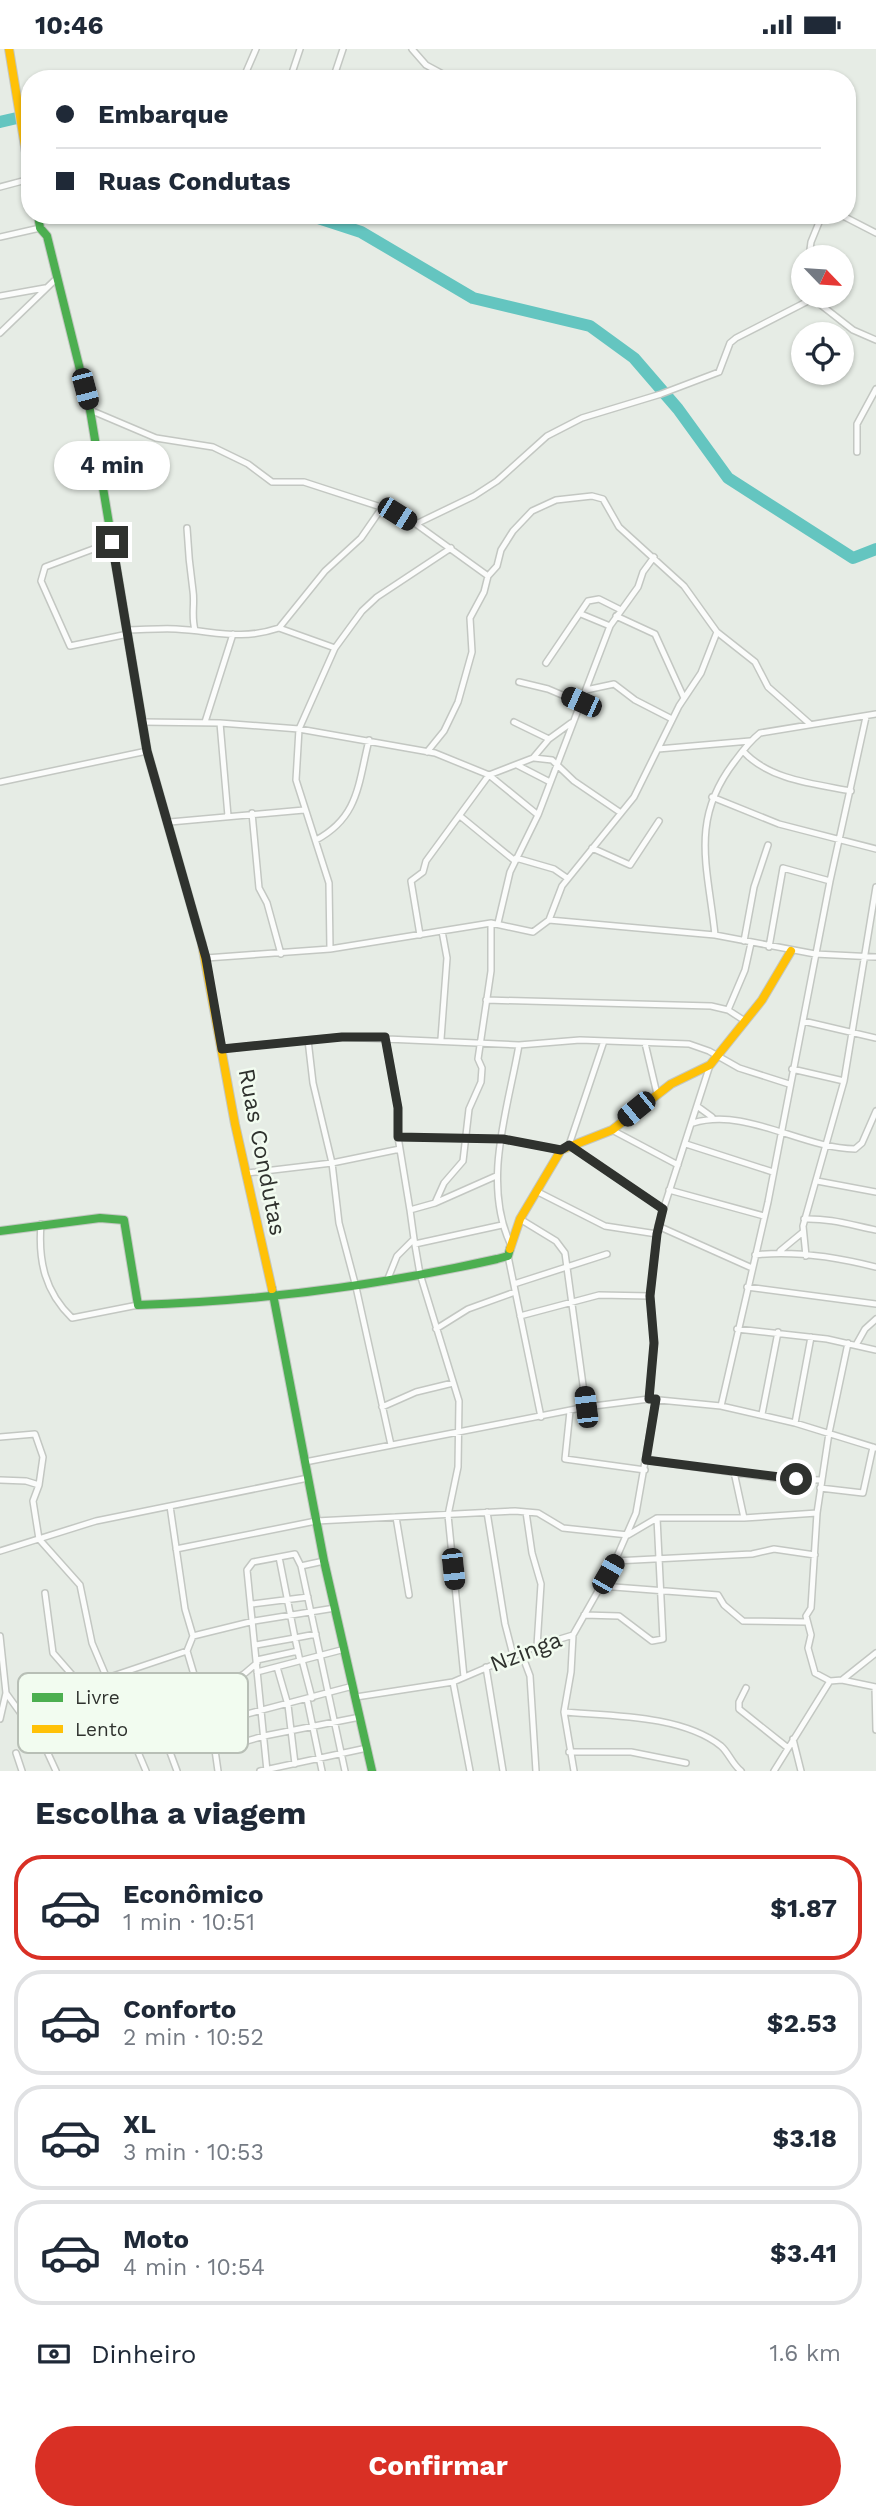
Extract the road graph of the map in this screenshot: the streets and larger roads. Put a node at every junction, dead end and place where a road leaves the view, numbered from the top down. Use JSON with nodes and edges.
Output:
{"nodes":[{"id":1,"x":9,"y":49,"type":"edge"},
{"id":2,"x":256,"y":49,"type":"edge"},
{"id":3,"x":300,"y":49,"type":"edge"},
{"id":4,"x":343,"y":49,"type":"edge"},
{"id":5,"x":412,"y":49,"type":"edge"},
{"id":6,"x":247,"y":70,"type":"edge"},
{"id":7,"x":293,"y":70,"type":"edge"},
{"id":8,"x":335,"y":70,"type":"edge"},
{"id":9,"x":436,"y":70,"type":"edge"},
{"id":10,"x":21,"y":123,"type":"edge"},
{"id":11,"x":21,"y":181,"type":"edge"},
{"id":12,"x":0,"y":187,"type":"edge"},
{"id":13,"x":856,"y":223,"type":"edge"},
{"id":14,"x":40,"y":224,"type":"edge"},
{"id":15,"x":818,"y":224,"type":"edge"},
{"id":16,"x":40,"y":227,"type":"junction"},
{"id":17,"x":876,"y":233,"type":"edge"},
{"id":18,"x":0,"y":237,"type":"edge"},
{"id":19,"x":811,"y":245,"type":"edge"},
{"id":20,"x":57,"y":278,"type":"junction"},
{"id":21,"x":45,"y":288,"type":"junction"},
{"id":22,"x":0,"y":296,"type":"edge"},
{"id":23,"x":792,"y":308,"type":"edge"},
{"id":24,"x":826,"y":308,"type":"edge"},
{"id":25,"x":0,"y":333,"type":"edge"},
{"id":26,"x":876,"y":340,"type":"edge"},
{"id":27,"x":876,"y":389,"type":"edge"},
{"id":28,"x":90,"y":410,"type":"junction"},
{"id":29,"x":857,"y":452,"type":"dead end"},
{"id":30,"x":381,"y":509,"type":"junction"},
{"id":31,"x":416,"y":524,"type":"junction"},
{"id":32,"x":187,"y":528,"type":"dead end"},
{"id":33,"x":112,"y":542,"type":"junction"},
{"id":34,"x":451,"y":548,"type":"junction"},
{"id":35,"x":654,"y":557,"type":"junction"},
{"id":36,"x":488,"y":576,"type":"junction"},
{"id":37,"x":621,"y":610,"type":"junction"},
{"id":38,"x":580,"y":614,"type":"junction"},
{"id":39,"x":616,"y":616,"type":"junction"},
{"id":40,"x":610,"y":626,"type":"junction"},
{"id":41,"x":279,"y":628,"type":"junction"},
{"id":42,"x":195,"y":630,"type":"junction"},
{"id":43,"x":127,"y":632,"type":"junction"},
{"id":44,"x":717,"y":632,"type":"junction"},
{"id":45,"x":233,"y":634,"type":"junction"},
{"id":46,"x":335,"y":648,"type":"junction"},
{"id":47,"x":546,"y":663,"type":"dead end"},
{"id":48,"x":519,"y":682,"type":"dead end"},
{"id":49,"x":585,"y":691,"type":"junction"},
{"id":50,"x":684,"y":698,"type":"junction"},
{"id":51,"x":581,"y":702,"type":"junction"},
{"id":52,"x":876,"y":714,"type":"edge"},
{"id":53,"x":866,"y":717,"type":"junction"},
{"id":54,"x":672,"y":719,"type":"junction"},
{"id":55,"x":142,"y":722,"type":"junction"},
{"id":56,"x":205,"y":722,"type":"junction"},
{"id":57,"x":514,"y":722,"type":"dead end"},
{"id":58,"x":572,"y":722,"type":"junction"},
{"id":59,"x":220,"y":723,"type":"junction"},
{"id":60,"x":810,"y":724,"type":"junction"},
{"id":61,"x":299,"y":729,"type":"junction"},
{"id":62,"x":549,"y":739,"type":"junction"},
{"id":63,"x":369,"y":740,"type":"junction"},
{"id":64,"x":750,"y":741,"type":"junction"},
{"id":65,"x":658,"y":749,"type":"junction"},
{"id":66,"x":147,"y":751,"type":"junction"},
{"id":67,"x":743,"y":751,"type":"junction"},
{"id":68,"x":428,"y":752,"type":"junction"},
{"id":69,"x":533,"y":758,"type":"junction"},
{"id":70,"x":517,"y":765,"type":"junction"},
{"id":71,"x":558,"y":765,"type":"junction"},
{"id":72,"x":555,"y":772,"type":"junction"},
{"id":73,"x":564,"y":772,"type":"junction"},
{"id":74,"x":489,"y":775,"type":"junction"},
{"id":75,"x":0,"y":782,"type":"edge"},
{"id":76,"x":551,"y":782,"type":"junction"},
{"id":77,"x":851,"y":791,"type":"junction"},
{"id":78,"x":712,"y":797,"type":"junction"},
{"id":79,"x":304,"y":810,"type":"junction"},
{"id":80,"x":252,"y":813,"type":"junction"},
{"id":81,"x":621,"y":813,"type":"junction"},
{"id":82,"x":538,"y":815,"type":"junction"},
{"id":83,"x":228,"y":816,"type":"junction"},
{"id":84,"x":460,"y":816,"type":"junction"},
{"id":85,"x":659,"y":821,"type":"dead end"},
{"id":86,"x":170,"y":822,"type":"junction"},
{"id":87,"x":841,"y":839,"type":"junction"},
{"id":88,"x":316,"y":840,"type":"junction"},
{"id":89,"x":768,"y":845,"type":"dead end"},
{"id":90,"x":592,"y":848,"type":"junction"},
{"id":91,"x":876,"y":849,"type":"edge"},
{"id":92,"x":515,"y":859,"type":"junction"},
{"id":93,"x":567,"y":879,"type":"junction"},
{"id":94,"x":830,"y":881,"type":"junction"},
{"id":95,"x":876,"y":887,"type":"edge"},
{"id":96,"x":549,"y":921,"type":"junction"},
{"id":97,"x":491,"y":923,"type":"junction"},
{"id":98,"x":498,"y":923,"type":"junction"},
{"id":99,"x":873,"y":923,"type":"edge"},
{"id":100,"x":442,"y":931,"type":"junction"},
{"id":101,"x":420,"y":935,"type":"junction"},
{"id":102,"x":715,"y":935,"type":"junction"},
{"id":103,"x":747,"y":942,"type":"junction"},
{"id":104,"x":769,"y":947,"type":"junction"},
{"id":105,"x":330,"y":949,"type":"junction"},
{"id":106,"x":791,"y":951,"type":"junction"},
{"id":107,"x":281,"y":954,"type":"junction"},
{"id":108,"x":815,"y":954,"type":"junction"},
{"id":109,"x":866,"y":956,"type":"junction"},
{"id":110,"x":876,"y":957,"type":"edge"},
{"id":111,"x":206,"y":958,"type":"junction"},
{"id":112,"x":486,"y":1000,"type":"junction"},
{"id":113,"x":729,"y":1010,"type":"junction"},
{"id":114,"x":745,"y":1021,"type":"junction"},
{"id":115,"x":803,"y":1021,"type":"junction"},
{"id":116,"x":853,"y":1033,"type":"junction"},
{"id":117,"x":385,"y":1037,"type":"junction"},
{"id":118,"x":876,"y":1038,"type":"edge"},
{"id":119,"x":441,"y":1039,"type":"junction"},
{"id":120,"x":308,"y":1040,"type":"junction"},
{"id":121,"x":604,"y":1041,"type":"junction"},
{"id":122,"x":481,"y":1042,"type":"junction"},
{"id":123,"x":645,"y":1043,"type":"junction"},
{"id":124,"x":519,"y":1045,"type":"junction"},
{"id":125,"x":222,"y":1049,"type":"junction"},
{"id":126,"x":716,"y":1056,"type":"junction"},
{"id":127,"x":710,"y":1065,"type":"junction"},
{"id":128,"x":792,"y":1069,"type":"junction"},
{"id":129,"x":844,"y":1081,"type":"junction"},
{"id":130,"x":789,"y":1084,"type":"junction"},
{"id":131,"x":657,"y":1094,"type":"junction"},
{"id":132,"x":697,"y":1106,"type":"junction"},
{"id":133,"x":876,"y":1111,"type":"edge"},
{"id":134,"x":712,"y":1117,"type":"junction"},
{"id":135,"x":693,"y":1123,"type":"junction"},
{"id":136,"x":612,"y":1130,"type":"junction"},
{"id":137,"x":781,"y":1134,"type":"junction"},
{"id":138,"x":398,"y":1137,"type":"junction"},
{"id":139,"x":466,"y":1139,"type":"junction"},
{"id":140,"x":503,"y":1139,"type":"junction"},
{"id":141,"x":686,"y":1145,"type":"junction"},
{"id":142,"x":827,"y":1146,"type":"junction"},
{"id":143,"x":565,"y":1147,"type":"junction"},
{"id":144,"x":400,"y":1149,"type":"junction"},
{"id":145,"x":332,"y":1163,"type":"junction"},
{"id":146,"x":678,"y":1165,"type":"junction"},
{"id":147,"x":247,"y":1173,"type":"junction"},
{"id":148,"x":773,"y":1173,"type":"junction"},
{"id":149,"x":496,"y":1176,"type":"junction"},
{"id":150,"x":817,"y":1181,"type":"junction"},
{"id":151,"x":535,"y":1190,"type":"junction"},
{"id":152,"x":669,"y":1190,"type":"junction"},
{"id":153,"x":876,"y":1192,"type":"edge"},
{"id":154,"x":435,"y":1203,"type":"junction"},
{"id":155,"x":663,"y":1209,"type":"junction"},
{"id":156,"x":410,"y":1210,"type":"junction"},
{"id":157,"x":764,"y":1216,"type":"junction"},
{"id":158,"x":520,"y":1219,"type":"junction"},
{"id":159,"x":804,"y":1219,"type":"junction"},
{"id":160,"x":41,"y":1224,"type":"junction"},
{"id":161,"x":502,"y":1225,"type":"junction"},
{"id":162,"x":658,"y":1226,"type":"junction"},
{"id":163,"x":876,"y":1230,"type":"edge"},
{"id":164,"x":0,"y":1231,"type":"edge"},
{"id":165,"x":803,"y":1232,"type":"junction"},
{"id":166,"x":657,"y":1234,"type":"junction"},
{"id":167,"x":415,"y":1242,"type":"junction"},
{"id":168,"x":510,"y":1243,"type":"junction"},
{"id":169,"x":780,"y":1251,"type":"junction"},
{"id":170,"x":607,"y":1254,"type":"dead end"},
{"id":171,"x":755,"y":1255,"type":"junction"},
{"id":172,"x":508,"y":1256,"type":"junction"},
{"id":173,"x":806,"y":1256,"type":"junction"},
{"id":174,"x":566,"y":1266,"type":"junction"},
{"id":175,"x":876,"y":1267,"type":"edge"},
{"id":176,"x":752,"y":1268,"type":"junction"},
{"id":177,"x":420,"y":1274,"type":"junction"},
{"id":178,"x":387,"y":1282,"type":"junction"},
{"id":179,"x":514,"y":1284,"type":"junction"},
{"id":180,"x":356,"y":1287,"type":"junction"},
{"id":181,"x":747,"y":1287,"type":"junction"},
{"id":182,"x":515,"y":1292,"type":"junction"},
{"id":183,"x":650,"y":1296,"type":"junction"},
{"id":184,"x":274,"y":1299,"type":"junction"},
{"id":185,"x":573,"y":1302,"type":"junction"},
{"id":186,"x":876,"y":1304,"type":"edge"},
{"id":187,"x":138,"y":1305,"type":"junction"},
{"id":188,"x":520,"y":1316,"type":"junction"},
{"id":189,"x":876,"y":1319,"type":"edge"},
{"id":190,"x":436,"y":1329,"type":"junction"},
{"id":191,"x":737,"y":1329,"type":"junction"},
{"id":192,"x":778,"y":1332,"type":"junction"},
{"id":193,"x":811,"y":1337,"type":"junction"},
{"id":194,"x":848,"y":1343,"type":"junction"},
{"id":195,"x":856,"y":1345,"type":"junction"},
{"id":196,"x":876,"y":1350,"type":"edge"},
{"id":197,"x":453,"y":1383,"type":"junction"},
{"id":198,"x":652,"y":1399,"type":"junction"},
{"id":199,"x":721,"y":1406,"type":"junction"},
{"id":200,"x":382,"y":1407,"type":"junction"},
{"id":201,"x":586,"y":1407,"type":"junction"},
{"id":202,"x":570,"y":1411,"type":"junction"},
{"id":203,"x":762,"y":1414,"type":"junction"},
{"id":204,"x":541,"y":1417,"type":"junction"},
{"id":205,"x":794,"y":1423,"type":"junction"},
{"id":206,"x":459,"y":1433,"type":"junction"},
{"id":207,"x":829,"y":1433,"type":"junction"},
{"id":208,"x":0,"y":1437,"type":"edge"},
{"id":209,"x":391,"y":1445,"type":"junction"},
{"id":210,"x":875,"y":1447,"type":"edge"},
{"id":211,"x":646,"y":1460,"type":"junction"},
{"id":212,"x":305,"y":1462,"type":"junction"},
{"id":213,"x":645,"y":1470,"type":"junction"},
{"id":214,"x":734,"y":1472,"type":"junction"},
{"id":215,"x":868,"y":1473,"type":"junction"},
{"id":216,"x":876,"y":1477,"type":"edge"},
{"id":217,"x":308,"y":1478,"type":"junction"},
{"id":218,"x":0,"y":1480,"type":"edge"},
{"id":219,"x":821,"y":1480,"type":"junction"},
{"id":220,"x":39,"y":1485,"type":"junction"},
{"id":221,"x":820,"y":1488,"type":"junction"},
{"id":222,"x":170,"y":1506,"type":"junction"},
{"id":223,"x":487,"y":1512,"type":"junction"},
{"id":224,"x":526,"y":1512,"type":"junction"},
{"id":225,"x":817,"y":1513,"type":"junction"},
{"id":226,"x":447,"y":1514,"type":"junction"},
{"id":227,"x":396,"y":1517,"type":"junction"},
{"id":228,"x":657,"y":1518,"type":"junction"},
{"id":229,"x":744,"y":1518,"type":"junction"},
{"id":230,"x":316,"y":1521,"type":"junction"},
{"id":231,"x":628,"y":1535,"type":"junction"},
{"id":232,"x":39,"y":1539,"type":"junction"},
{"id":233,"x":176,"y":1549,"type":"junction"},
{"id":234,"x":0,"y":1551,"type":"edge"},
{"id":235,"x":815,"y":1555,"type":"junction"},
{"id":236,"x":279,"y":1557,"type":"junction"},
{"id":237,"x":660,"y":1560,"type":"junction"},
{"id":238,"x":324,"y":1562,"type":"junction"},
{"id":239,"x":615,"y":1562,"type":"junction"},
{"id":240,"x":301,"y":1566,"type":"junction"},
{"id":241,"x":601,"y":1586,"type":"junction"},
{"id":242,"x":661,"y":1591,"type":"junction"},
{"id":243,"x":45,"y":1593,"type":"dead end"},
{"id":244,"x":409,"y":1595,"type":"dead end"},
{"id":245,"x":309,"y":1597,"type":"junction"},
{"id":246,"x":289,"y":1601,"type":"junction"},
{"id":247,"x":251,"y":1604,"type":"junction"},
{"id":248,"x":335,"y":1608,"type":"junction"},
{"id":249,"x":312,"y":1612,"type":"junction"},
{"id":250,"x":584,"y":1615,"type":"junction"},
{"id":251,"x":291,"y":1616,"type":"junction"},
{"id":252,"x":254,"y":1621,"type":"junction"},
{"id":253,"x":807,"y":1622,"type":"junction"},
{"id":254,"x":316,"y":1634,"type":"junction"},
{"id":255,"x":573,"y":1635,"type":"junction"},
{"id":256,"x":0,"y":1636,"type":"edge"},
{"id":257,"x":192,"y":1636,"type":"junction"},
{"id":258,"x":295,"y":1638,"type":"junction"},
{"id":259,"x":256,"y":1645,"type":"junction"},
{"id":260,"x":537,"y":1646,"type":"junction"},
{"id":261,"x":345,"y":1649,"type":"junction"},
{"id":262,"x":187,"y":1651,"type":"junction"},
{"id":263,"x":298,"y":1651,"type":"junction"},
{"id":264,"x":521,"y":1652,"type":"junction"},
{"id":265,"x":876,"y":1653,"type":"edge"},
{"id":266,"x":513,"y":1655,"type":"junction"},
{"id":267,"x":320,"y":1656,"type":"junction"},
{"id":268,"x":301,"y":1661,"type":"junction"},
{"id":269,"x":257,"y":1662,"type":"junction"},
{"id":270,"x":277,"y":1667,"type":"junction"},
{"id":271,"x":486,"y":1667,"type":"junction"},
{"id":272,"x":257,"y":1672,"type":"junction"},
{"id":273,"x":70,"y":1673,"type":"edge"},
{"id":274,"x":105,"y":1673,"type":"edge"},
{"id":275,"x":122,"y":1673,"type":"edge"},
{"id":276,"x":194,"y":1673,"type":"edge"},
{"id":277,"x":245,"y":1673,"type":"edge"},
{"id":278,"x":464,"y":1677,"type":"junction"},
{"id":279,"x":842,"y":1680,"type":"junction"},
{"id":280,"x":830,"y":1681,"type":"junction"},
{"id":281,"x":453,"y":1682,"type":"junction"},
{"id":282,"x":354,"y":1686,"type":"junction"},
{"id":283,"x":875,"y":1687,"type":"edge"},
{"id":284,"x":746,"y":1688,"type":"dead end"},
{"id":285,"x":6,"y":1693,"type":"junction"},
{"id":286,"x":328,"y":1693,"type":"junction"},
{"id":287,"x":356,"y":1697,"type":"junction"},
{"id":288,"x":310,"y":1699,"type":"junction"},
{"id":289,"x":288,"y":1705,"type":"junction"},
{"id":290,"x":18,"y":1710,"type":"edge"},
{"id":291,"x":260,"y":1711,"type":"junction"},
{"id":292,"x":564,"y":1712,"type":"junction"},
{"id":293,"x":248,"y":1714,"type":"edge"},
{"id":294,"x":360,"y":1717,"type":"junction"},
{"id":295,"x":0,"y":1719,"type":"edge"},
{"id":296,"x":334,"y":1723,"type":"junction"},
{"id":297,"x":315,"y":1726,"type":"junction"},
{"id":298,"x":291,"y":1730,"type":"junction"},
{"id":299,"x":876,"y":1730,"type":"edge"},
{"id":300,"x":264,"y":1736,"type":"junction"},
{"id":301,"x":793,"y":1739,"type":"junction"},
{"id":302,"x":248,"y":1741,"type":"edge"},
{"id":303,"x":367,"y":1748,"type":"junction"},
{"id":304,"x":788,"y":1748,"type":"junction"},
{"id":305,"x":569,"y":1752,"type":"junction"},
{"id":306,"x":16,"y":1753,"type":"dead end"},
{"id":307,"x":48,"y":1753,"type":"edge"},
{"id":308,"x":138,"y":1753,"type":"edge"},
{"id":309,"x":170,"y":1753,"type":"edge"},
{"id":310,"x":215,"y":1753,"type":"edge"},
{"id":311,"x":341,"y":1754,"type":"junction"},
{"id":312,"x":322,"y":1758,"type":"junction"},
{"id":313,"x":303,"y":1762,"type":"junction"},
{"id":314,"x":686,"y":1763,"type":"dead end"},
{"id":315,"x":295,"y":1764,"type":"junction"},
{"id":316,"x":22,"y":1771,"type":"edge"},
{"id":317,"x":56,"y":1771,"type":"edge"},
{"id":318,"x":146,"y":1771,"type":"edge"},
{"id":319,"x":177,"y":1771,"type":"edge"},
{"id":320,"x":218,"y":1771,"type":"edge"},
{"id":321,"x":265,"y":1771,"type":"edge"},
{"id":322,"x":305,"y":1771,"type":"edge"},
{"id":323,"x":323,"y":1771,"type":"edge"},
{"id":324,"x":345,"y":1771,"type":"edge"},
{"id":325,"x":372,"y":1771,"type":"edge"},
{"id":326,"x":470,"y":1771,"type":"edge"},
{"id":327,"x":503,"y":1771,"type":"edge"},
{"id":328,"x":536,"y":1771,"type":"edge"},
{"id":329,"x":574,"y":1771,"type":"edge"},
{"id":330,"x":741,"y":1771,"type":"edge"},
{"id":331,"x":774,"y":1771,"type":"edge"},
{"id":332,"x":801,"y":1771,"type":"edge"}],
"edges":[{"from":1,"to":10,"type":"street"},
{"from":2,"to":6,"type":"street"},
{"from":3,"to":7,"type":"street"},
{"from":4,"to":8,"type":"street"},
{"from":5,"to":9,"type":"street"},
{"from":11,"to":12,"type":"street"},
{"from":13,"to":17,"type":"street"},
{"from":14,"to":16,"type":"street","name":"Ruas Condutas"},
{"from":15,"to":19,"type":"street"},
{"from":16,"to":18,"type":"street"},
{"from":16,"to":20,"type":"street","name":"Ruas Condutas"},
{"from":20,"to":21,"type":"street"},
{"from":20,"to":28,"type":"street","name":"Ruas Condutas"},
{"from":21,"to":22,"type":"street"},
{"from":21,"to":25,"type":"street"},
{"from":23,"to":31,"type":"street"},
{"from":24,"to":26,"type":"street"},
{"from":27,"to":29,"type":"street"},
{"from":28,"to":30,"type":"street"},
{"from":28,"to":33,"type":"street","name":"Ruas Condutas"},
{"from":30,"to":31,"type":"street"},
{"from":30,"to":41,"type":"street"},
{"from":31,"to":34,"type":"street"},
{"from":32,"to":42,"type":"street"},
{"from":33,"to":43,"type":"street","name":"Ruas Condutas"},
{"from":33,"to":43,"type":"street"},
{"from":34,"to":36,"type":"street"},
{"from":34,"to":46,"type":"street"},
{"from":35,"to":36,"type":"street"},
{"from":35,"to":37,"type":"street"},
{"from":35,"to":44,"type":"street"},
{"from":36,"to":68,"type":"street"},
{"from":37,"to":38,"type":"street"},
{"from":37,"to":39,"type":"street"},
{"from":38,"to":40,"type":"street"},
{"from":38,"to":47,"type":"street"},
{"from":39,"to":40,"type":"street"},
{"from":39,"to":50,"type":"street"},
{"from":40,"to":49,"type":"street"},
{"from":41,"to":45,"type":"street"},
{"from":41,"to":46,"type":"street"},
{"from":42,"to":43,"type":"street"},
{"from":42,"to":45,"type":"street"},
{"from":43,"to":55,"type":"street","name":"Ruas Condutas"},
{"from":44,"to":50,"type":"street"},
{"from":44,"to":60,"type":"street"},
{"from":45,"to":56,"type":"street"},
{"from":46,"to":61,"type":"street"},
{"from":48,"to":51,"type":"street"},
{"from":49,"to":51,"type":"street"},
{"from":49,"to":54,"type":"street"},
{"from":50,"to":54,"type":"street"},
{"from":51,"to":58,"type":"street"},
{"from":52,"to":53,"type":"street"},
{"from":53,"to":60,"type":"street"},
{"from":53,"to":77,"type":"street"},
{"from":54,"to":65,"type":"street"},
{"from":55,"to":56,"type":"street"},
{"from":55,"to":66,"type":"street","name":"Ruas Condutas"},
{"from":56,"to":59,"type":"street"},
{"from":57,"to":62,"type":"street"},
{"from":58,"to":62,"type":"street"},
{"from":58,"to":71,"type":"street"},
{"from":59,"to":61,"type":"street"},
{"from":59,"to":83,"type":"street"},
{"from":60,"to":64,"type":"street"},
{"from":61,"to":63,"type":"street"},
{"from":61,"to":79,"type":"street"},
{"from":62,"to":69,"type":"street"},
{"from":63,"to":68,"type":"street"},
{"from":63,"to":88,"type":"street"},
{"from":64,"to":65,"type":"street"},
{"from":64,"to":67,"type":"street"},
{"from":65,"to":81,"type":"street"},
{"from":66,"to":75,"type":"street"},
{"from":66,"to":86,"type":"street","name":"Ruas Condutas"},
{"from":67,"to":77,"type":"street"},
{"from":67,"to":78,"type":"street"},
{"from":68,"to":74,"type":"street"},
{"from":69,"to":70,"type":"street"},
{"from":69,"to":71,"type":"street"},
{"from":70,"to":74,"type":"street"},
{"from":70,"to":76,"type":"street"},
{"from":71,"to":72,"type":"street"},
{"from":71,"to":73,"type":"street"},
{"from":72,"to":73,"type":"street"},
{"from":72,"to":76,"type":"street"},
{"from":73,"to":81,"type":"street"},
{"from":74,"to":82,"type":"street"},
{"from":74,"to":84,"type":"street"},
{"from":76,"to":82,"type":"street"},
{"from":77,"to":87,"type":"street"},
{"from":78,"to":87,"type":"street"},
{"from":78,"to":102,"type":"street"},
{"from":79,"to":80,"type":"street"},
{"from":79,"to":88,"type":"street"},
{"from":80,"to":83,"type":"street"},
{"from":80,"to":107,"type":"street"},
{"from":81,"to":90,"type":"street"},
{"from":82,"to":92,"type":"street"},
{"from":83,"to":86,"type":"street"},
{"from":84,"to":92,"type":"street"},
{"from":84,"to":101,"type":"street"},
{"from":85,"to":90,"type":"street"},
{"from":86,"to":111,"type":"street","name":"Ruas Condutas"},
{"from":87,"to":91,"type":"street"},
{"from":87,"to":94,"type":"street"},
{"from":88,"to":105,"type":"street"},
{"from":89,"to":103,"type":"street"},
{"from":90,"to":93,"type":"street"},
{"from":92,"to":93,"type":"street"},
{"from":92,"to":98,"type":"street"},
{"from":93,"to":96,"type":"street"},
{"from":94,"to":104,"type":"street"},
{"from":94,"to":108,"type":"street"},
{"from":95,"to":99,"type":"street"},
{"from":96,"to":98,"type":"street"},
{"from":96,"to":102,"type":"street"},
{"from":97,"to":98,"type":"street"},
{"from":97,"to":100,"type":"street"},
{"from":97,"to":112,"type":"street"},
{"from":99,"to":109,"type":"street"},
{"from":100,"to":101,"type":"street"},
{"from":100,"to":119,"type":"street"},
{"from":101,"to":105,"type":"street"},
{"from":102,"to":103,"type":"street"},
{"from":103,"to":104,"type":"street"},
{"from":103,"to":113,"type":"street"},
{"from":104,"to":106,"type":"street"},
{"from":105,"to":107,"type":"street"},
{"from":106,"to":108,"type":"street"},
{"from":106,"to":114,"type":"street"},
{"from":107,"to":111,"type":"street"},
{"from":108,"to":109,"type":"street"},
{"from":108,"to":115,"type":"street"},
{"from":109,"to":110,"type":"street"},
{"from":109,"to":116,"type":"street"},
{"from":111,"to":125,"type":"street","name":"Ruas Condutas"},
{"from":112,"to":113,"type":"street"},
{"from":112,"to":122,"type":"street"},
{"from":113,"to":114,"type":"street"},
{"from":114,"to":126,"type":"street"},
{"from":115,"to":116,"type":"street"},
{"from":115,"to":128,"type":"street"},
{"from":116,"to":118,"type":"street"},
{"from":116,"to":129,"type":"street"},
{"from":117,"to":119,"type":"street"},
{"from":117,"to":120,"type":"street"},
{"from":117,"to":138,"type":"street"},
{"from":119,"to":122,"type":"street"},
{"from":120,"to":125,"type":"street"},
{"from":120,"to":145,"type":"street"},
{"from":121,"to":123,"type":"street"},
{"from":121,"to":124,"type":"street"},
{"from":121,"to":143,"type":"street"},
{"from":122,"to":124,"type":"street"},
{"from":122,"to":139,"type":"street"},
{"from":123,"to":126,"type":"street"},
{"from":123,"to":131,"type":"street"},
{"from":124,"to":140,"type":"street"},
{"from":125,"to":147,"type":"street","name":"Ruas Condutas"},
{"from":126,"to":127,"type":"street"},
{"from":126,"to":130,"type":"street"},
{"from":127,"to":131,"type":"street"},
{"from":127,"to":132,"type":"street","name":"Nzinga"},
{"from":128,"to":129,"type":"street"},
{"from":128,"to":130,"type":"street"},
{"from":129,"to":142,"type":"street"},
{"from":130,"to":137,"type":"street"},
{"from":131,"to":136,"type":"street"},
{"from":132,"to":134,"type":"street"},
{"from":132,"to":135,"type":"street","name":"Nzinga"},
{"from":133,"to":142,"type":"street"},
{"from":134,"to":135,"type":"street"},
{"from":134,"to":137,"type":"street"},
{"from":135,"to":141,"type":"street","name":"Nzinga"},
{"from":136,"to":143,"type":"street"},
{"from":136,"to":146,"type":"street"},
{"from":137,"to":142,"type":"street"},
{"from":137,"to":148,"type":"street"},
{"from":138,"to":139,"type":"street"},
{"from":138,"to":144,"type":"street"},
{"from":139,"to":140,"type":"street"},
{"from":139,"to":154,"type":"street"},
{"from":140,"to":143,"type":"street"},
{"from":140,"to":149,"type":"street"},
{"from":141,"to":146,"type":"street","name":"Nzinga"},
{"from":141,"to":148,"type":"street"},
{"from":142,"to":150,"type":"street"},
{"from":143,"to":151,"type":"street"},
{"from":143,"to":155,"type":"street"},
{"from":144,"to":145,"type":"street"},
{"from":144,"to":156,"type":"street"},
{"from":145,"to":147,"type":"street"},
{"from":145,"to":180,"type":"street"},
{"from":146,"to":152,"type":"street","name":"Nzinga"},
{"from":147,"to":184,"type":"street","name":"Ruas Condutas"},
{"from":148,"to":157,"type":"street"},
{"from":149,"to":154,"type":"street"},
{"from":149,"to":161,"type":"street"},
{"from":150,"to":153,"type":"street"},
{"from":150,"to":159,"type":"street"},
{"from":151,"to":158,"type":"street"},
{"from":151,"to":166,"type":"street"},
{"from":152,"to":155,"type":"street","name":"Nzinga"},
{"from":152,"to":157,"type":"street"},
{"from":154,"to":156,"type":"street"},
{"from":155,"to":162,"type":"street","name":"Nzinga"},
{"from":156,"to":167,"type":"street"},
{"from":157,"to":171,"type":"street"},
{"from":158,"to":168,"type":"street"},
{"from":158,"to":174,"type":"street"},
{"from":159,"to":163,"type":"street"},
{"from":159,"to":165,"type":"street"},
{"from":160,"to":164,"type":"street"},
{"from":160,"to":187,"type":"street"},
{"from":160,"to":187,"type":"street"},
{"from":161,"to":167,"type":"street"},
{"from":161,"to":168,"type":"street"},
{"from":162,"to":166,"type":"street","name":"Nzinga"},
{"from":162,"to":176,"type":"street"},
{"from":165,"to":169,"type":"street"},
{"from":165,"to":173,"type":"street"},
{"from":166,"to":183,"type":"street","name":"Nzinga"},
{"from":167,"to":177,"type":"street"},
{"from":167,"to":178,"type":"street"},
{"from":168,"to":172,"type":"street"},
{"from":169,"to":171,"type":"street"},
{"from":169,"to":173,"type":"street"},
{"from":170,"to":174,"type":"street"},
{"from":171,"to":176,"type":"street"},
{"from":172,"to":177,"type":"street"},
{"from":172,"to":179,"type":"street"},
{"from":173,"to":175,"type":"street"},
{"from":174,"to":179,"type":"street"},
{"from":174,"to":185,"type":"street"},
{"from":176,"to":181,"type":"street"},
{"from":177,"to":178,"type":"street"},
{"from":177,"to":190,"type":"street"},
{"from":178,"to":180,"type":"street"},
{"from":179,"to":182,"type":"street"},
{"from":180,"to":184,"type":"street"},
{"from":180,"to":200,"type":"street"},
{"from":181,"to":186,"type":"street"},
{"from":181,"to":191,"type":"street"},
{"from":182,"to":188,"type":"street"},
{"from":182,"to":190,"type":"street"},
{"from":183,"to":185,"type":"street"},
{"from":183,"to":198,"type":"street","name":"Nzinga"},
{"from":184,"to":187,"type":"street"},
{"from":184,"to":212,"type":"street","name":"Ruas Condutas"},
{"from":185,"to":188,"type":"street"},
{"from":185,"to":201,"type":"street"},
{"from":188,"to":204,"type":"street"},
{"from":189,"to":195,"type":"street"},
{"from":190,"to":197,"type":"street"},
{"from":191,"to":192,"type":"street"},
{"from":191,"to":199,"type":"street"},
{"from":192,"to":193,"type":"street"},
{"from":192,"to":203,"type":"street"},
{"from":193,"to":194,"type":"street"},
{"from":193,"to":205,"type":"street"},
{"from":194,"to":195,"type":"street"},
{"from":194,"to":207,"type":"street"},
{"from":195,"to":196,"type":"street"},
{"from":197,"to":200,"type":"street"},
{"from":197,"to":206,"type":"street"},
{"from":198,"to":199,"type":"street"},
{"from":198,"to":201,"type":"street"},
{"from":198,"to":211,"type":"street","name":"Nzinga"},
{"from":199,"to":203,"type":"street"},
{"from":200,"to":209,"type":"street"},
{"from":201,"to":202,"type":"street"},
{"from":202,"to":204,"type":"street"},
{"from":202,"to":213,"type":"street"},
{"from":203,"to":205,"type":"street"},
{"from":204,"to":206,"type":"street"},
{"from":205,"to":207,"type":"street"},
{"from":206,"to":209,"type":"street"},
{"from":206,"to":226,"type":"street"},
{"from":207,"to":210,"type":"street"},
{"from":207,"to":219,"type":"street"},
{"from":208,"to":220,"type":"street"},
{"from":209,"to":212,"type":"street"},
{"from":210,"to":215,"type":"street"},
{"from":211,"to":213,"type":"street","name":"Nzinga"},
{"from":211,"to":214,"type":"street"},
{"from":212,"to":217,"type":"street","name":"Ruas Condutas"},
{"from":213,"to":231,"type":"street","name":"Nzinga"},
{"from":214,"to":219,"type":"street"},
{"from":214,"to":229,"type":"street"},
{"from":215,"to":216,"type":"street"},
{"from":215,"to":221,"type":"street"},
{"from":217,"to":222,"type":"street"},
{"from":217,"to":230,"type":"street","name":"Ruas Condutas"},
{"from":218,"to":220,"type":"street"},
{"from":219,"to":221,"type":"street"},
{"from":220,"to":232,"type":"street"},
{"from":221,"to":225,"type":"street"},
{"from":222,"to":232,"type":"street"},
{"from":222,"to":233,"type":"street"},
{"from":223,"to":224,"type":"street"},
{"from":223,"to":226,"type":"street"},
{"from":223,"to":266,"type":"street"},
{"from":224,"to":231,"type":"street"},
{"from":224,"to":260,"type":"street"},
{"from":225,"to":229,"type":"street"},
{"from":225,"to":235,"type":"street"},
{"from":226,"to":227,"type":"street"},
{"from":226,"to":278,"type":"street"},
{"from":227,"to":230,"type":"street"},
{"from":227,"to":244,"type":"street"},
{"from":228,"to":229,"type":"street"},
{"from":228,"to":231,"type":"street"},
{"from":228,"to":237,"type":"street"},
{"from":230,"to":233,"type":"street"},
{"from":230,"to":238,"type":"street","name":"Ruas Condutas"},
{"from":231,"to":239,"type":"street","name":"Nzinga"},
{"from":232,"to":234,"type":"street"},
{"from":232,"to":274,"type":"street"},
{"from":233,"to":257,"type":"street"},
{"from":235,"to":237,"type":"street"},
{"from":235,"to":253,"type":"street"},
{"from":236,"to":240,"type":"street"},
{"from":236,"to":246,"type":"street"},
{"from":236,"to":247,"type":"street"},
{"from":237,"to":239,"type":"street"},
{"from":237,"to":242,"type":"street"},
{"from":238,"to":240,"type":"street"},
{"from":238,"to":248,"type":"street","name":"Ruas Condutas"},
{"from":239,"to":241,"type":"street","name":"Nzinga"},
{"from":240,"to":245,"type":"street"},
{"from":241,"to":242,"type":"street"},
{"from":241,"to":250,"type":"street","name":"Nzinga"},
{"from":242,"to":250,"type":"street"},
{"from":242,"to":253,"type":"street"},
{"from":243,"to":273,"type":"street"},
{"from":245,"to":246,"type":"street"},
{"from":245,"to":249,"type":"street"},
{"from":246,"to":247,"type":"street"},
{"from":246,"to":251,"type":"street"},
{"from":247,"to":252,"type":"street"},
{"from":248,"to":249,"type":"street"},
{"from":248,"to":261,"type":"street","name":"Ruas Condutas"},
{"from":249,"to":251,"type":"street"},
{"from":249,"to":254,"type":"street"},
{"from":250,"to":255,"type":"street","name":"Nzinga"},
{"from":251,"to":252,"type":"street"},
{"from":251,"to":258,"type":"street"},
{"from":252,"to":257,"type":"street"},
{"from":252,"to":259,"type":"street"},
{"from":253,"to":280,"type":"street"},
{"from":254,"to":258,"type":"street"},
{"from":254,"to":267,"type":"street"},
{"from":255,"to":260,"type":"street","name":"Nzinga"},
{"from":255,"to":292,"type":"street"},
{"from":256,"to":285,"type":"street"},
{"from":257,"to":262,"type":"street"},
{"from":258,"to":259,"type":"street"},
{"from":258,"to":263,"type":"street"},
{"from":259,"to":269,"type":"street"},
{"from":260,"to":264,"type":"street","name":"Nzinga"},
{"from":261,"to":267,"type":"street"},
{"from":261,"to":282,"type":"street","name":"Ruas Condutas"},
{"from":262,"to":275,"type":"street"},
{"from":262,"to":276,"type":"street"},
{"from":263,"to":268,"type":"street"},
{"from":263,"to":269,"type":"street"},
{"from":264,"to":266,"type":"street","name":"Nzinga"},
{"from":264,"to":328,"type":"street"},
{"from":265,"to":279,"type":"street"},
{"from":266,"to":271,"type":"street","name":"Nzinga"},
{"from":267,"to":268,"type":"street"},
{"from":267,"to":286,"type":"street"},
{"from":268,"to":270,"type":"street"},
{"from":268,"to":288,"type":"street"},
{"from":269,"to":272,"type":"street"},
{"from":269,"to":277,"type":"street"},
{"from":270,"to":272,"type":"street"},
{"from":270,"to":289,"type":"street"},
{"from":271,"to":278,"type":"street","name":"Nzinga"},
{"from":271,"to":327,"type":"street"},
{"from":272,"to":291,"type":"street"},
{"from":278,"to":281,"type":"street","name":"Nzinga"},
{"from":279,"to":280,"type":"street"},
{"from":279,"to":283,"type":"street"},
{"from":280,"to":301,"type":"street"},
{"from":281,"to":287,"type":"street","name":"Nzinga"},
{"from":281,"to":326,"type":"street"},
{"from":282,"to":286,"type":"street"},
{"from":282,"to":287,"type":"street","name":"Ruas Condutas"},
{"from":283,"to":299,"type":"street"},
{"from":284,"to":304,"type":"street"},
{"from":285,"to":290,"type":"street"},
{"from":285,"to":295,"type":"street"},
{"from":286,"to":288,"type":"street"},
{"from":286,"to":296,"type":"street"},
{"from":287,"to":294,"type":"street","name":"Ruas Condutas"},
{"from":288,"to":289,"type":"street"},
{"from":288,"to":297,"type":"street"},
{"from":289,"to":291,"type":"street"},
{"from":289,"to":298,"type":"street"},
{"from":291,"to":293,"type":"street"},
{"from":291,"to":300,"type":"street"},
{"from":292,"to":305,"type":"street"},
{"from":292,"to":330,"type":"street"},
{"from":294,"to":296,"type":"street"},
{"from":294,"to":303,"type":"street","name":"Ruas Condutas"},
{"from":296,"to":297,"type":"street"},
{"from":296,"to":311,"type":"street"},
{"from":297,"to":298,"type":"street"},
{"from":297,"to":312,"type":"street"},
{"from":298,"to":300,"type":"street"},
{"from":298,"to":315,"type":"street"},
{"from":300,"to":302,"type":"street"},
{"from":300,"to":321,"type":"street"},
{"from":301,"to":304,"type":"street"},
{"from":301,"to":332,"type":"street"},
{"from":303,"to":311,"type":"street"},
{"from":303,"to":325,"type":"street","name":"Ruas Condutas"},
{"from":304,"to":331,"type":"street"},
{"from":305,"to":314,"type":"street"},
{"from":305,"to":329,"type":"street"},
{"from":306,"to":316,"type":"street"},
{"from":307,"to":317,"type":"street"},
{"from":308,"to":318,"type":"street"},
{"from":309,"to":319,"type":"street"},
{"from":310,"to":320,"type":"street"},
{"from":311,"to":312,"type":"street"},
{"from":311,"to":324,"type":"street"},
{"from":312,"to":313,"type":"street"},
{"from":312,"to":323,"type":"street"},
{"from":313,"to":315,"type":"street"},
{"from":313,"to":322,"type":"street"},
{"from":315,"to":321,"type":"street"}]}
